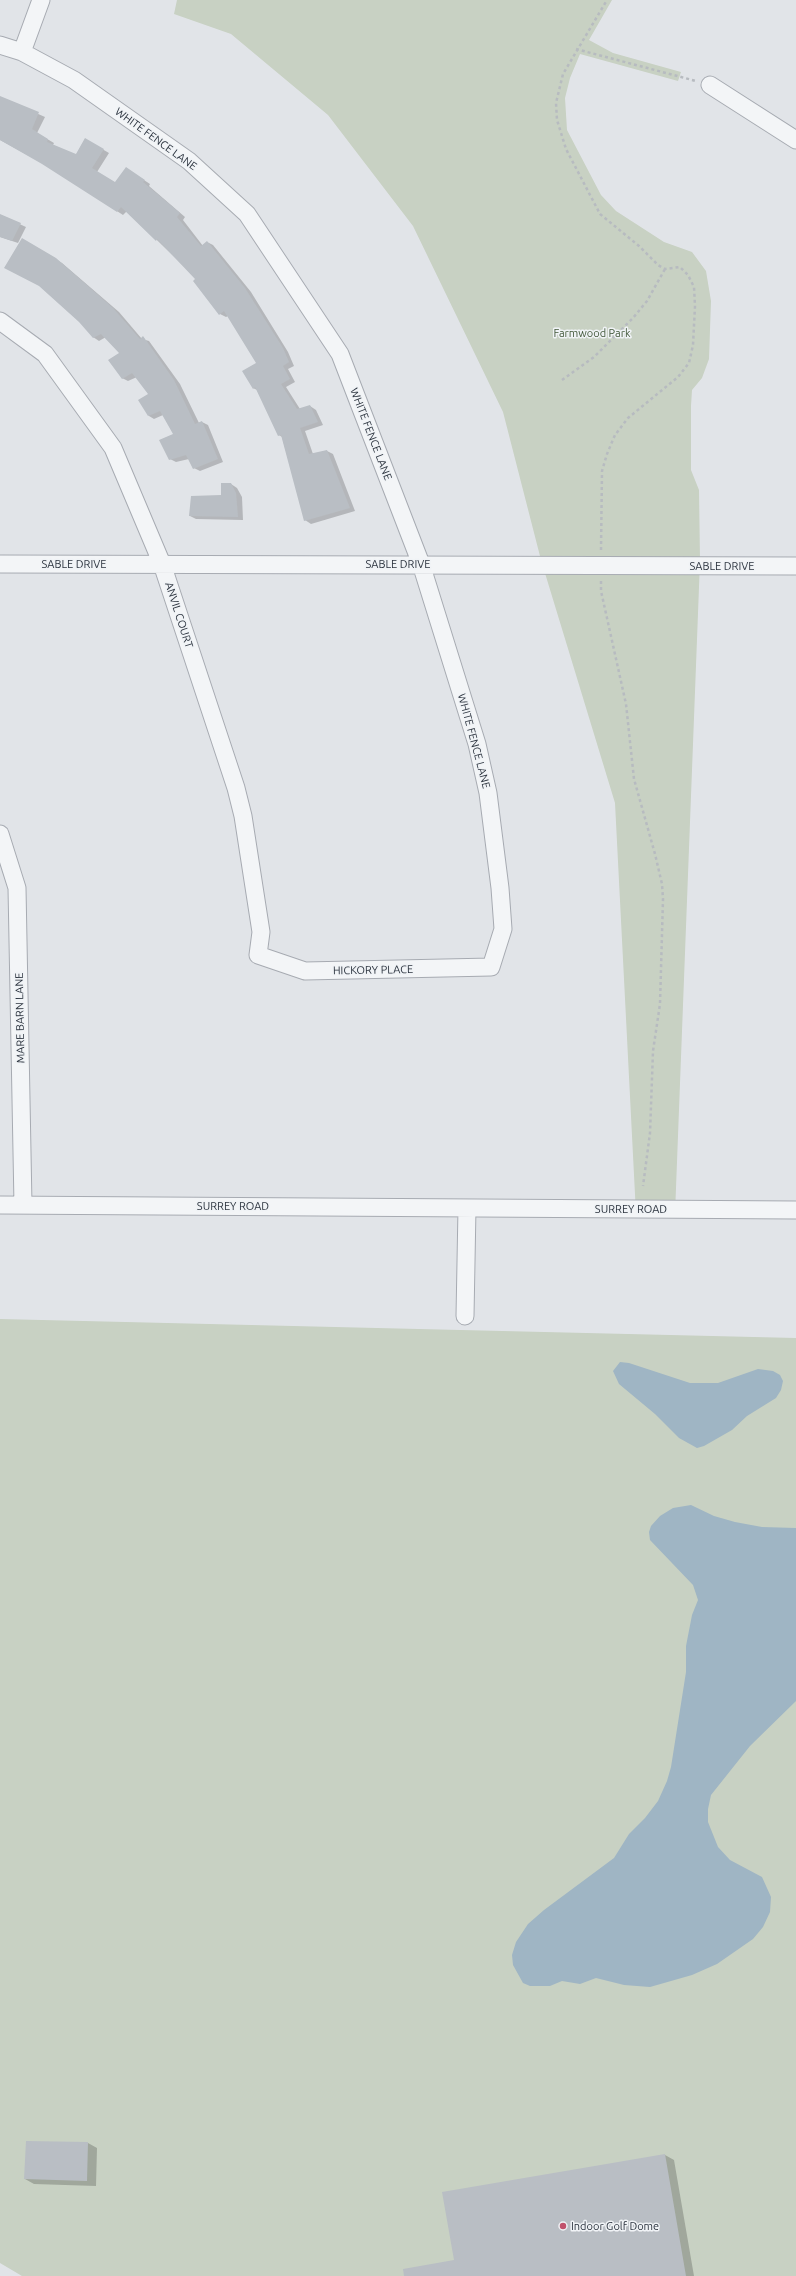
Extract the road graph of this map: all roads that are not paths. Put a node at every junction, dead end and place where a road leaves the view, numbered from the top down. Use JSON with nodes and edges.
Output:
{"nodes":[{"id":1,"x":41,"y":0,"type":"edge"},
{"id":2,"x":0,"y":45,"type":"edge"},
{"id":3,"x":22,"y":52,"type":"junction"},
{"id":4,"x":710,"y":85,"type":"road end"},
{"id":5,"x":796,"y":140,"type":"edge"},
{"id":6,"x":0,"y":321,"type":"edge"},
{"id":7,"x":0,"y":564,"type":"edge"},
{"id":8,"x":162,"y":564,"type":"junction"},
{"id":9,"x":421,"y":564,"type":"junction"},
{"id":10,"x":796,"y":566,"type":"edge"},
{"id":11,"x":0,"y":834,"type":"edge"},
{"id":12,"x":258,"y":955,"type":"joint"},
{"id":13,"x":491,"y":967,"type":"joint"},
{"id":14,"x":0,"y":1205,"type":"edge"},
{"id":15,"x":23,"y":1205,"type":"junction"},
{"id":16,"x":467,"y":1208,"type":"junction"},
{"id":17,"x":796,"y":1210,"type":"edge"},
{"id":18,"x":465,"y":1316,"type":"dead end"}],
"edges":[{"from":1,"to":3,"type":"street"},
{"from":2,"to":3,"type":"street","name":"WHITE FENCE LANE"},
{"from":3,"to":9,"type":"street","name":"WHITE FENCE LANE"},
{"from":4,"to":5,"type":"street"},
{"from":6,"to":8,"type":"street","name":"ANVIL COURT"},
{"from":7,"to":8,"type":"street","name":"SABLE DRIVE"},
{"from":8,"to":9,"type":"street","name":"SABLE DRIVE"},
{"from":8,"to":12,"type":"street","name":"ANVIL COURT"},
{"from":9,"to":10,"type":"street","name":"SABLE DRIVE"},
{"from":9,"to":13,"type":"street","name":"WHITE FENCE LANE"},
{"from":11,"to":15,"type":"street","name":"MARE BARN LANE"},
{"from":12,"to":13,"type":"street","name":"HICKORY PLACE"},
{"from":14,"to":15,"type":"street","name":"SURREY ROAD"},
{"from":15,"to":16,"type":"street","name":"SURREY ROAD"},
{"from":16,"to":17,"type":"street","name":"SURREY ROAD"},
{"from":16,"to":18,"type":"street"}]}
